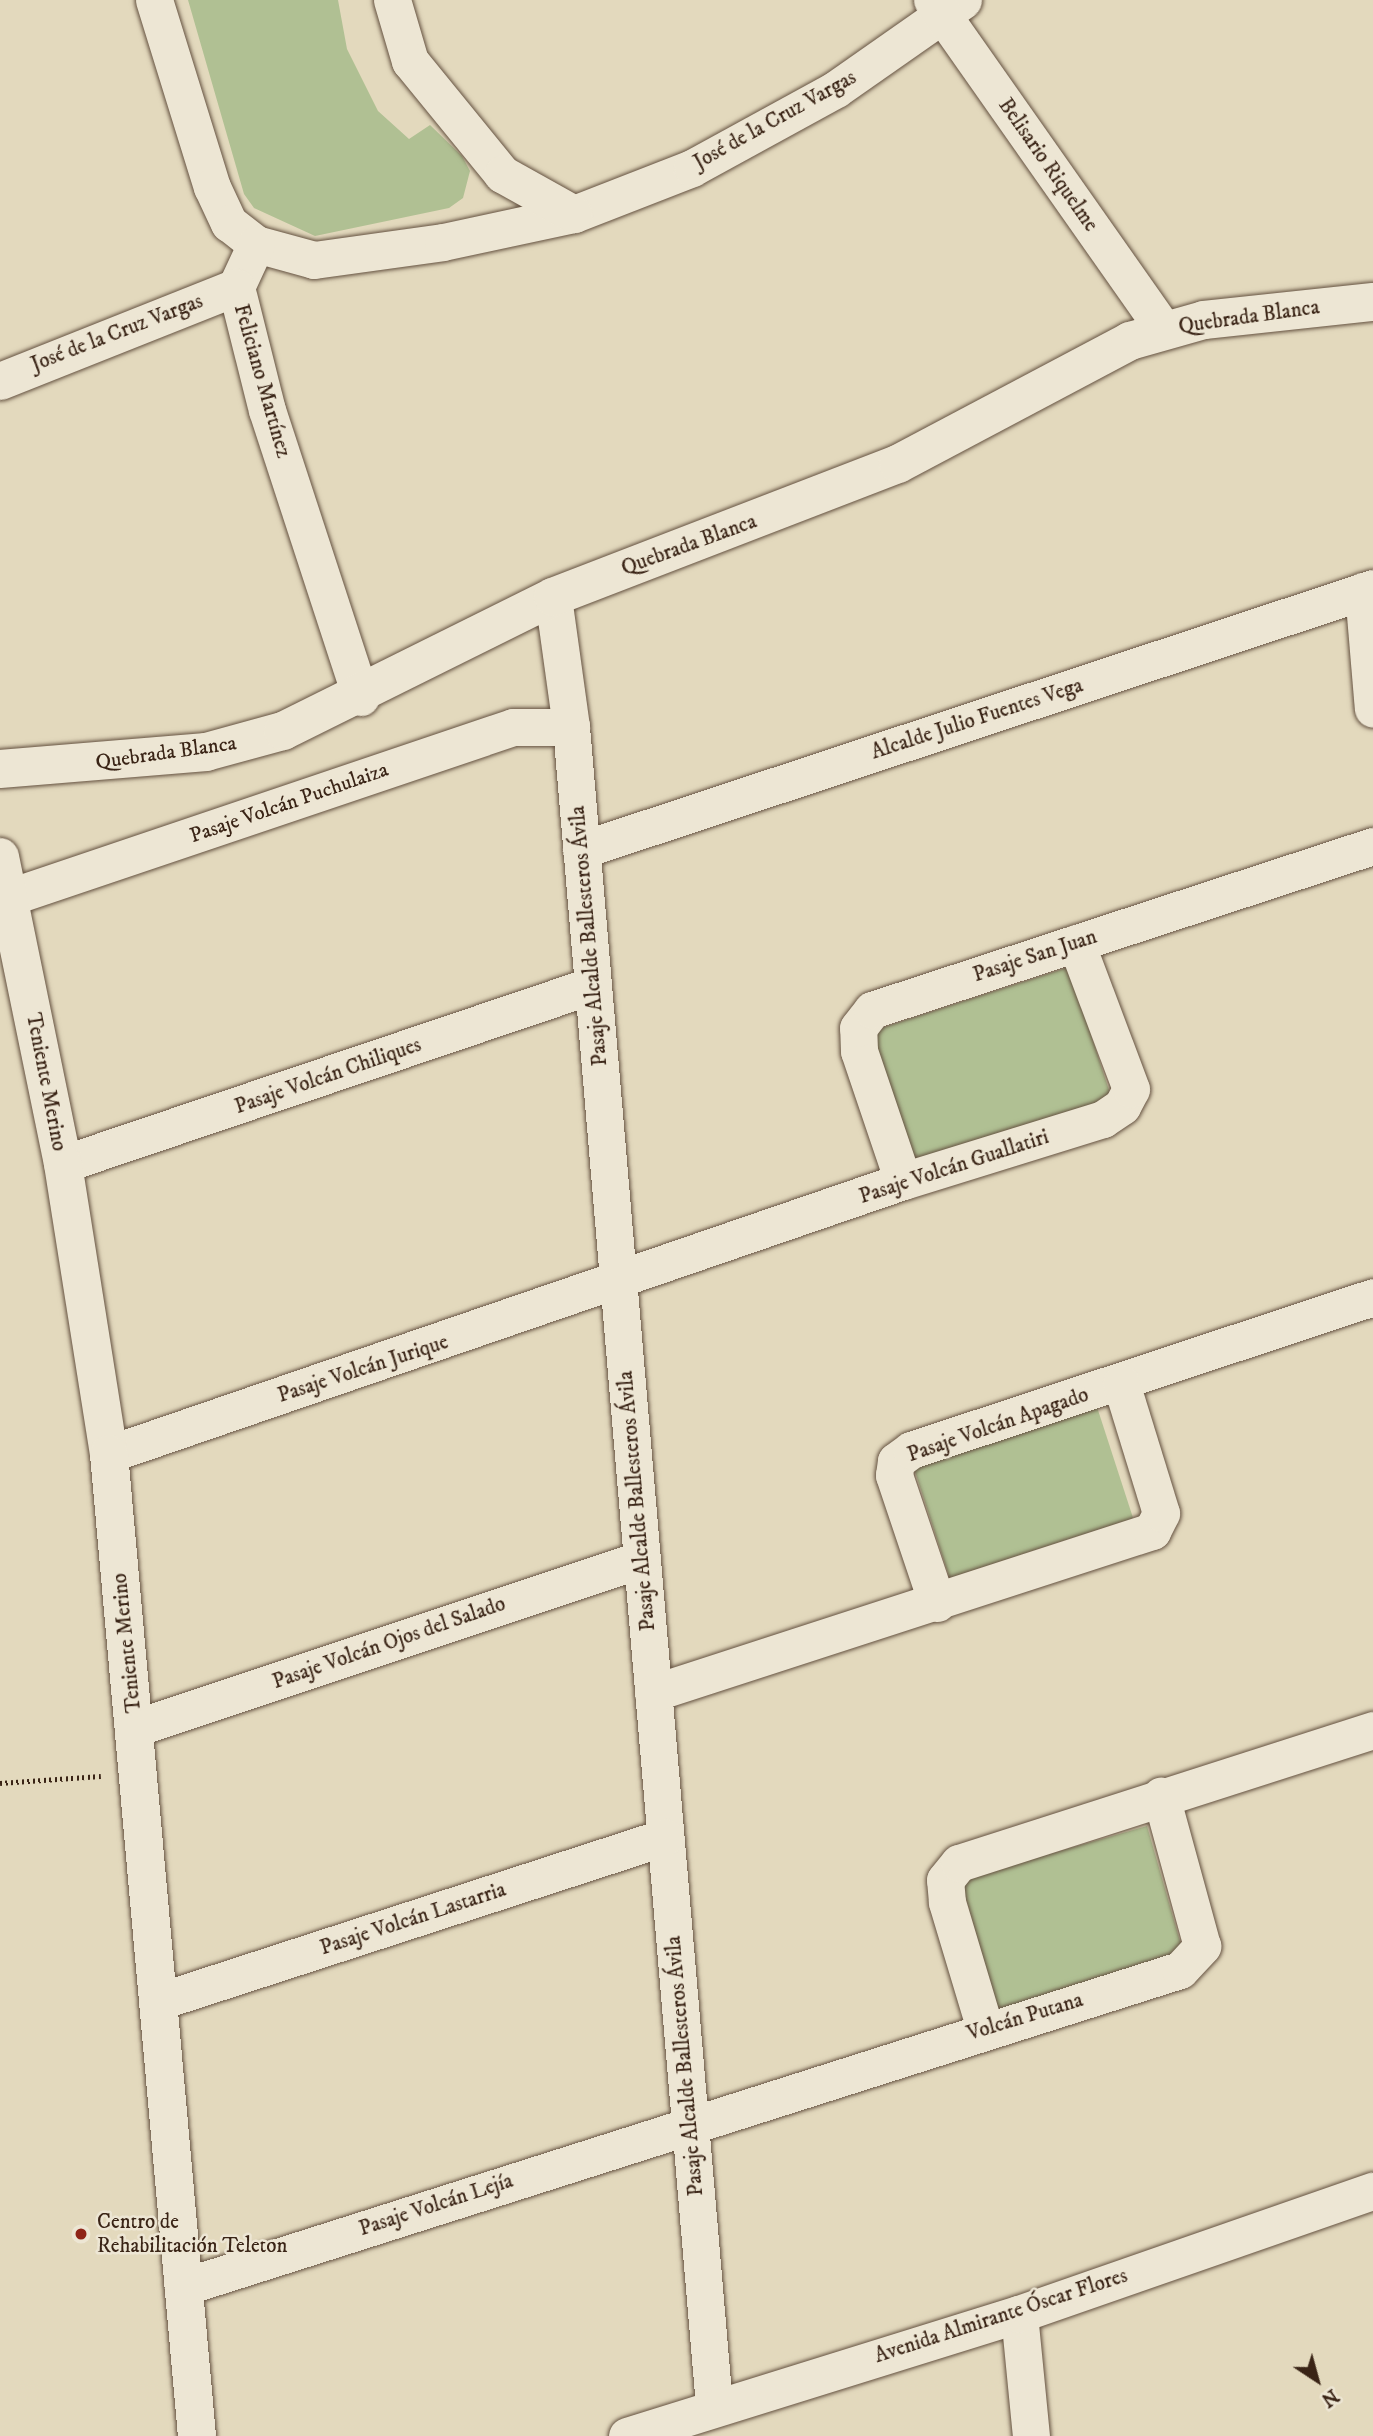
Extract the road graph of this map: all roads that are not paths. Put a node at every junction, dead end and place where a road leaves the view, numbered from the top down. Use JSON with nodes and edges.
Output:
{"nodes":[{"id":1,"x":154,"y":0,"type":"edge"},
{"id":2,"x":392,"y":0,"type":"edge"},
{"id":3,"x":946,"y":5,"type":"edge"},
{"id":4,"x":574,"y":214,"type":"junction"},
{"id":5,"x":256,"y":244,"type":"junction"},
{"id":6,"x":236,"y":287,"type":"junction"},
{"id":7,"x":1373,"y":302,"type":"edge"},
{"id":8,"x":1164,"y":330,"type":"junction"},
{"id":9,"x":0,"y":381,"type":"edge"},
{"id":10,"x":1368,"y":589,"type":"edge"},
{"id":11,"x":554,"y":597,"type":"junction"},
{"id":12,"x":361,"y":697,"type":"junction"},
{"id":13,"x":1373,"y":709,"type":"edge"},
{"id":14,"x":571,"y":727,"type":"junction"},
{"id":15,"x":0,"y":769,"type":"edge"},
{"id":16,"x":1373,"y":846,"type":"edge"},
{"id":17,"x":581,"y":850,"type":"junction"},
{"id":18,"x":0,"y":857,"type":"edge"},
{"id":19,"x":10,"y":897,"type":"junction"},
{"id":20,"x":1076,"y":943,"type":"junction"},
{"id":21,"x":593,"y":985,"type":"junction"},
{"id":22,"x":63,"y":1164,"type":"junction"},
{"id":23,"x":903,"y":1181,"type":"junction"},
{"id":24,"x":618,"y":1283,"type":"junction"},
{"id":25,"x":1373,"y":1297,"type":"edge"},
{"id":26,"x":1121,"y":1383,"type":"junction"},
{"id":27,"x":108,"y":1454,"type":"junction"},
{"id":28,"x":642,"y":1559,"type":"junction"},
{"id":29,"x":937,"y":1603,"type":"junction"},
{"id":30,"x":653,"y":1693,"type":"junction"},
{"id":31,"x":135,"y":1728,"type":"junction"},
{"id":32,"x":1373,"y":1730,"type":"edge"},
{"id":33,"x":1161,"y":1796,"type":"junction"},
{"id":34,"x":666,"y":1837,"type":"junction"},
{"id":35,"x":160,"y":2001,"type":"junction"},
{"id":36,"x":985,"y":2029,"type":"junction"},
{"id":37,"x":690,"y":2123,"type":"junction"},
{"id":38,"x":1373,"y":2191,"type":"edge"},
{"id":39,"x":183,"y":2287,"type":"junction"},
{"id":40,"x":1018,"y":2314,"type":"junction"},
{"id":41,"x":714,"y":2405,"type":"junction"},
{"id":42,"x":197,"y":2436,"type":"edge"},
{"id":43,"x":627,"y":2436,"type":"edge"},
{"id":44,"x":1031,"y":2436,"type":"edge"}],
"edges":[{"from":1,"to":5,"type":"street"},
{"from":2,"to":4,"type":"street"},
{"from":3,"to":4,"type":"street","name":"José de la Cruz Vargas"},
{"from":3,"to":8,"type":"street","name":"Belisario Riquelme"},
{"from":4,"to":5,"type":"street","name":"José de la Cruz Vargas"},
{"from":5,"to":6,"type":"street","name":"Feliciano Martínez"},
{"from":6,"to":9,"type":"street","name":"José de la Cruz Vargas"},
{"from":6,"to":12,"type":"street","name":"Feliciano Martínez"},
{"from":7,"to":8,"type":"street","name":"Quebrada Blanca"},
{"from":8,"to":11,"type":"street","name":"Quebrada Blanca"},
{"from":10,"to":13,"type":"street"},
{"from":10,"to":17,"type":"street","name":"Alcalde Julio Fuentes Vega"},
{"from":11,"to":12,"type":"street","name":"Quebrada Blanca"},
{"from":11,"to":14,"type":"street","name":"Pasaje Alcalde Ballesteros Ávila"},
{"from":12,"to":15,"type":"street","name":"Quebrada Blanca"},
{"from":14,"to":17,"type":"street","name":"Pasaje Alcalde Ballesteros Ávila"},
{"from":14,"to":19,"type":"street","name":"Pasaje Volcán Puchulaiza"},
{"from":16,"to":20,"type":"street","name":"Pasaje San Juan"},
{"from":17,"to":21,"type":"street","name":"Pasaje Alcalde Ballesteros Ávila"},
{"from":18,"to":19,"type":"street","name":"Teniente Merino"},
{"from":19,"to":22,"type":"street","name":"Teniente Merino"},
{"from":20,"to":23,"type":"street","name":"Pasaje San Juan"},
{"from":20,"to":23,"type":"street","name":"Pasaje Volcán Guallatiri"},
{"from":21,"to":22,"type":"street","name":"Pasaje Volcán Chiliques"},
{"from":21,"to":24,"type":"street","name":"Pasaje Alcalde Ballesteros Ávila"},
{"from":22,"to":27,"type":"street","name":"Teniente Merino"},
{"from":23,"to":24,"type":"street","name":"Pasaje Volcán Guallatiri"},
{"from":24,"to":27,"type":"street","name":"Pasaje Volcán Jurique"},
{"from":24,"to":28,"type":"street","name":"Pasaje Alcalde Ballesteros Ávila"},
{"from":25,"to":26,"type":"street","name":"Pasaje Volcán Apagado"},
{"from":26,"to":29,"type":"street"},
{"from":26,"to":29,"type":"street","name":"Pasaje Volcán Apagado"},
{"from":27,"to":31,"type":"street","name":"Teniente Merino"},
{"from":28,"to":30,"type":"street","name":"Pasaje Alcalde Ballesteros Ávila"},
{"from":28,"to":31,"type":"street","name":"Pasaje Volcán Ojos del Salado"},
{"from":29,"to":30,"type":"street"},
{"from":30,"to":34,"type":"street","name":"Pasaje Alcalde Ballesteros Ávila"},
{"from":31,"to":35,"type":"street","name":"Teniente Merino"},
{"from":32,"to":33,"type":"street"},
{"from":33,"to":36,"type":"street"},
{"from":33,"to":36,"type":"street","name":"Volcán Putana"},
{"from":34,"to":35,"type":"street","name":"Pasaje Volcán Lastarria"},
{"from":34,"to":37,"type":"street","name":"Pasaje Alcalde Ballesteros Ávila"},
{"from":35,"to":39,"type":"street","name":"Teniente Merino"},
{"from":36,"to":37,"type":"street","name":"Volcán Putana"},
{"from":37,"to":39,"type":"street","name":"Pasaje Volcán Lejía"},
{"from":37,"to":41,"type":"street","name":"Pasaje Alcalde Ballesteros Ávila"},
{"from":38,"to":40,"type":"street","name":"Avenida Almirante Óscar Flores"},
{"from":39,"to":42,"type":"street","name":"Teniente Merino"},
{"from":40,"to":41,"type":"street","name":"Avenida Almirante Óscar Flores"},
{"from":40,"to":44,"type":"street"},
{"from":41,"to":43,"type":"street","name":"Avenida Almirante Óscar Flores"}]}
